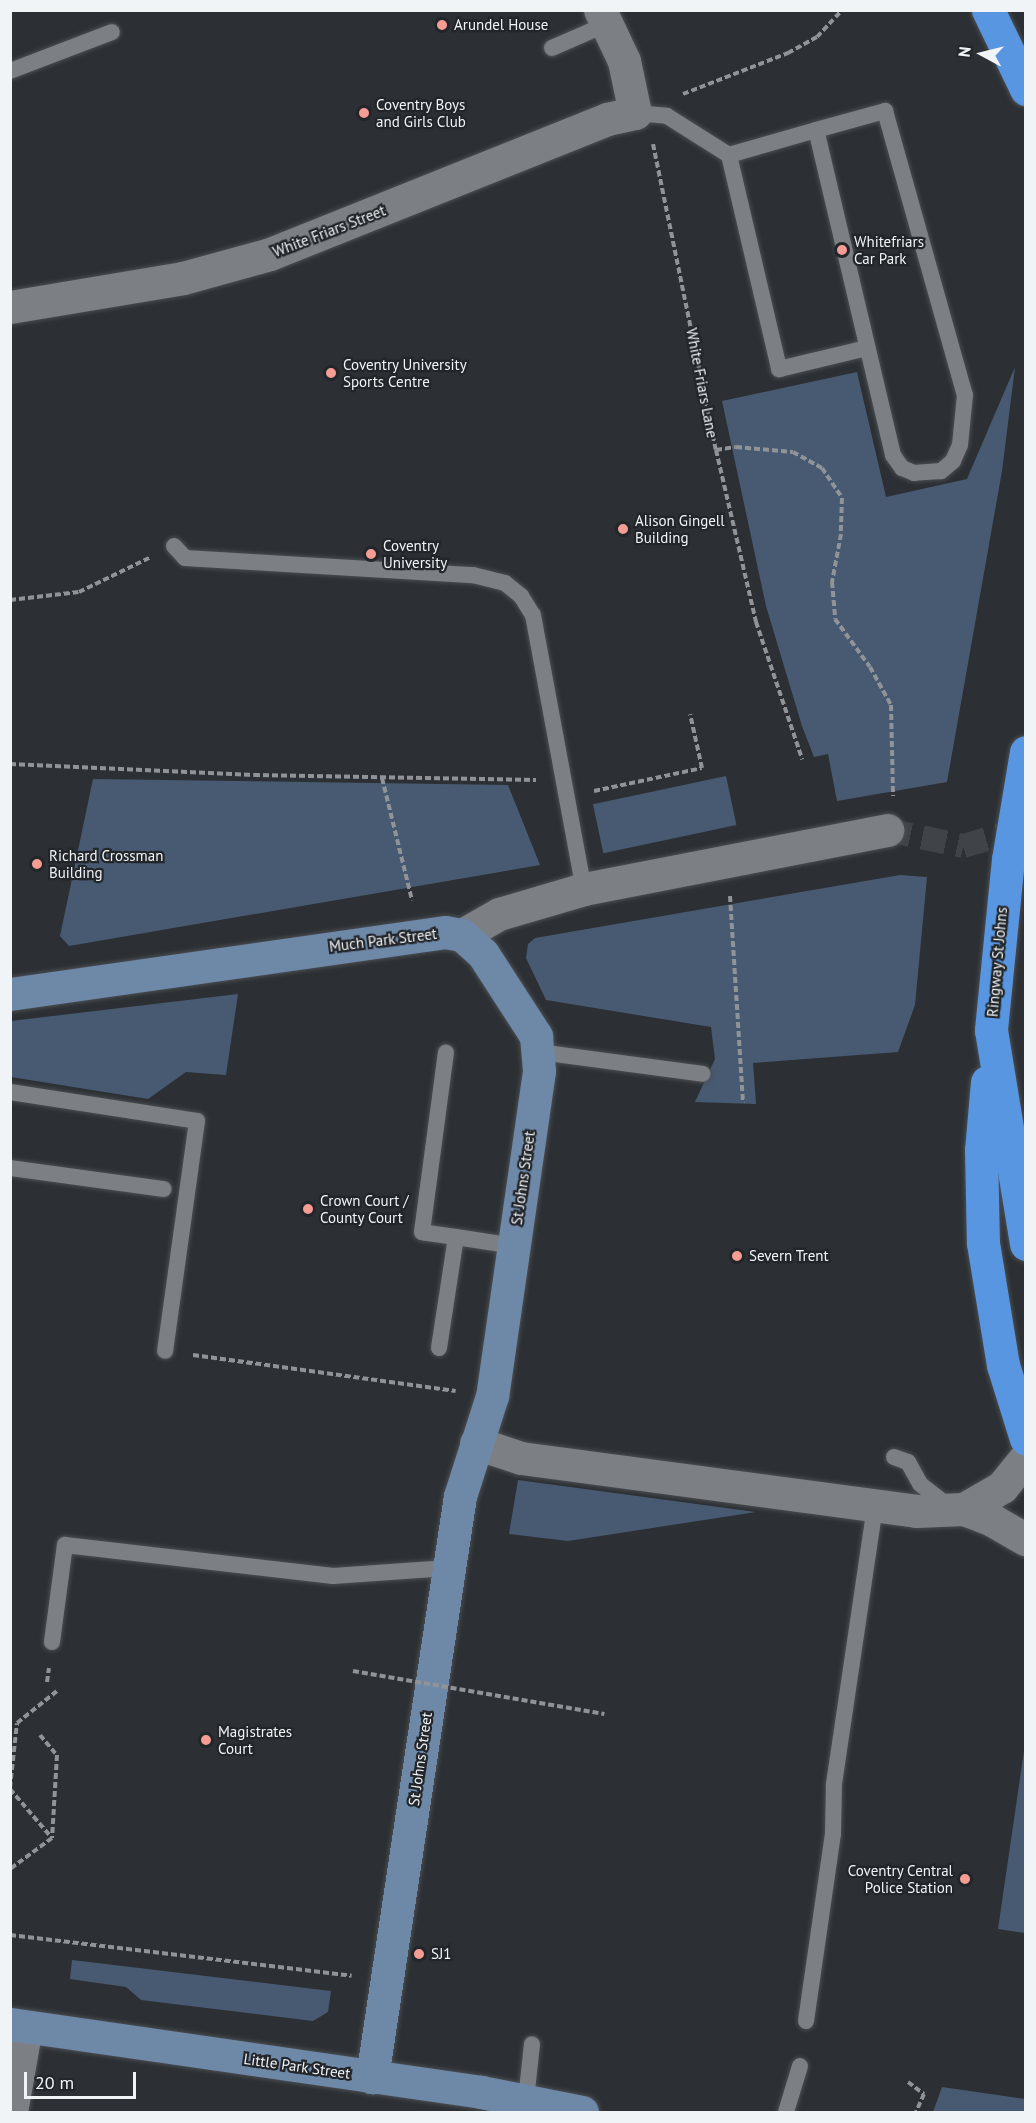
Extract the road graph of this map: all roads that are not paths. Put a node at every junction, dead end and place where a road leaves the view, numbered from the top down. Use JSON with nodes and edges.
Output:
{"nodes":[{"id":1,"x":988,"y":10,"type":"edge"},
{"id":2,"x":604,"y":17,"type":"edge"},
{"id":3,"x":112,"y":32,"type":"dead end"},
{"id":4,"x":552,"y":48,"type":"dead end"},
{"id":5,"x":10,"y":71,"type":"edge"},
{"id":6,"x":1026,"y":89,"type":"edge"},
{"id":7,"x":635,"y":113,"type":"junction"},
{"id":8,"x":816,"y":130,"type":"junction"},
{"id":9,"x":729,"y":155,"type":"junction"},
{"id":10,"x":10,"y":307,"type":"edge"},
{"id":11,"x":867,"y":348,"type":"junction"},
{"id":12,"x":174,"y":546,"type":"road end"},
{"id":13,"x":1026,"y":752,"type":"edge"},
{"id":14,"x":887,"y":830,"type":"tunnel mouth"},
{"id":15,"x":584,"y":889,"type":"junction"},
{"id":16,"x":462,"y":935,"type":"junction"},
{"id":17,"x":10,"y":994,"type":"edge"},
{"id":18,"x":991,"y":1030,"type":"junction"},
{"id":19,"x":539,"y":1052,"type":"junction"},
{"id":20,"x":446,"y":1053,"type":"dead end"},
{"id":21,"x":703,"y":1074,"type":"dead end"},
{"id":22,"x":10,"y":1092,"type":"edge"},
{"id":23,"x":10,"y":1168,"type":"edge"},
{"id":24,"x":164,"y":1189,"type":"dead end"},
{"id":25,"x":456,"y":1237,"type":"junction"},
{"id":26,"x":1026,"y":1244,"type":"edge"},
{"id":27,"x":514,"y":1246,"type":"junction"},
{"id":28,"x":439,"y":1348,"type":"dead end"},
{"id":29,"x":165,"y":1352,"type":"road end"},
{"id":30,"x":1026,"y":1439,"type":"edge"},
{"id":31,"x":476,"y":1443,"type":"junction"},
{"id":32,"x":894,"y":1457,"type":"dead end"},
{"id":33,"x":1026,"y":1457,"type":"edge"},
{"id":34,"x":876,"y":1505,"type":"junction"},
{"id":35,"x":958,"y":1508,"type":"junction"},
{"id":36,"x":1026,"y":1540,"type":"edge"},
{"id":37,"x":448,"y":1568,"type":"junction"},
{"id":38,"x":52,"y":1642,"type":"dead end"},
{"id":39,"x":806,"y":2021,"type":"dead end"},
{"id":40,"x":19,"y":2026,"type":"edge"},
{"id":41,"x":532,"y":2044,"type":"dead end"},
{"id":42,"x":800,"y":2066,"type":"dead end"},
{"id":43,"x":372,"y":2077,"type":"junction"},
{"id":44,"x":526,"y":2100,"type":"junction"},
{"id":45,"x":480,"y":2102,"type":"edge"},
{"id":46,"x":11,"y":2112,"type":"edge"},
{"id":47,"x":582,"y":2112,"type":"edge"},
{"id":48,"x":786,"y":2112,"type":"edge"}],
"edges":[{"from":1,"to":6,"type":"highway"},
{"from":2,"to":4,"type":"lane"},
{"from":2,"to":7,"type":"street"},
{"from":3,"to":5,"type":"lane"},
{"from":7,"to":9,"type":"lane"},
{"from":7,"to":10,"type":"street","name":"White Friars Street"},
{"from":8,"to":9,"type":"lane"},
{"from":8,"to":11,"type":"lane"},
{"from":8,"to":11,"type":"lane"},
{"from":9,"to":11,"type":"lane"},
{"from":12,"to":15,"type":"lane"},
{"from":13,"to":18,"type":"highway","name":"Ringway St Johns"},
{"from":14,"to":15,"type":"street"},
{"from":15,"to":16,"type":"street"},
{"from":16,"to":17,"type":"main road","name":"Much Park Street"},
{"from":16,"to":19,"type":"main road","name":"St Johns Street"},
{"from":18,"to":26,"type":"highway","name":"Ringway St Johns"},
{"from":18,"to":30,"type":"highway"},
{"from":19,"to":21,"type":"lane"},
{"from":19,"to":27,"type":"main road","name":"St Johns Street"},
{"from":20,"to":25,"type":"lane"},
{"from":22,"to":29,"type":"lane"},
{"from":23,"to":24,"type":"lane"},
{"from":25,"to":27,"type":"lane"},
{"from":25,"to":28,"type":"lane"},
{"from":27,"to":31,"type":"main road","name":"St Johns Street"},
{"from":31,"to":34,"type":"street"},
{"from":31,"to":37,"type":"main road","name":"St Johns Street"},
{"from":32,"to":35,"type":"lane"},
{"from":33,"to":35,"type":"street"},
{"from":34,"to":35,"type":"street"},
{"from":34,"to":39,"type":"lane"},
{"from":35,"to":36,"type":"street"},
{"from":37,"to":38,"type":"lane"},
{"from":37,"to":43,"type":"main road","name":"St Johns Street"},
{"from":40,"to":43,"type":"main road","name":"Little Park Street"},
{"from":40,"to":46,"type":"street"},
{"from":41,"to":44,"type":"lane"},
{"from":42,"to":48,"type":"lane"},
{"from":43,"to":45,"type":"main road","name":"Little Park Street"},
{"from":44,"to":45,"type":"main road","name":"Little Park Street"},
{"from":44,"to":47,"type":"main road","name":"Little Park Street"}]}
